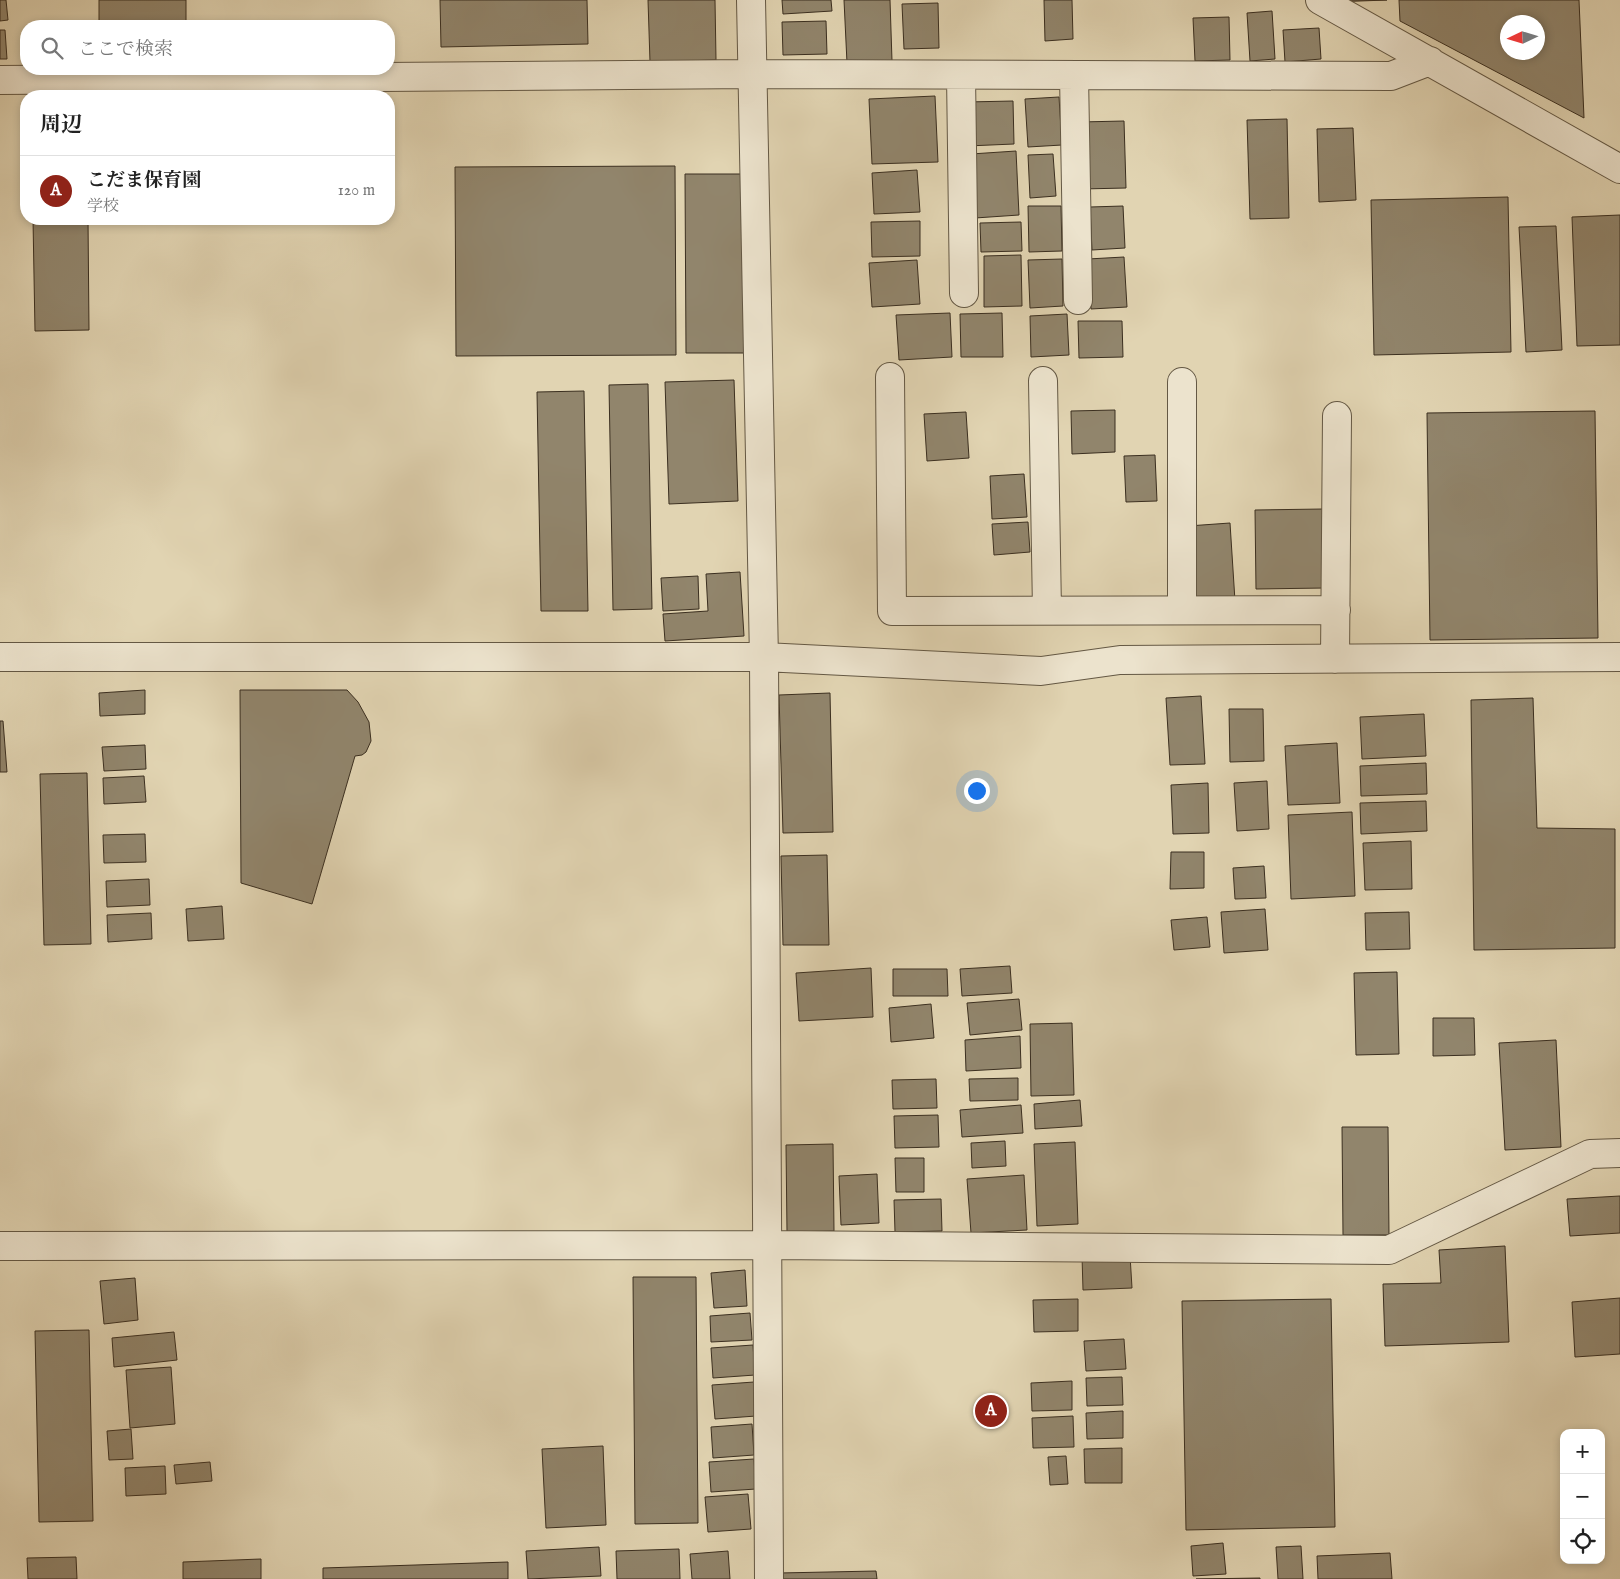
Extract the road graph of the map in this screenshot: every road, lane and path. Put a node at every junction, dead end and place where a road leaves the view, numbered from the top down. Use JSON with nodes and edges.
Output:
{"nodes":[{"id":1,"x":751,"y":0,"type":"edge"},
{"id":2,"x":1320,"y":0,"type":"edge"},
{"id":3,"x":1430,"y":61,"type":"junction"},
{"id":4,"x":752,"y":74,"type":"junction"},
{"id":5,"x":961,"y":75,"type":"junction"},
{"id":6,"x":1074,"y":75,"type":"junction"},
{"id":7,"x":0,"y":80,"type":"edge"},
{"id":8,"x":1620,"y":169,"type":"edge"},
{"id":9,"x":964,"y":293,"type":"dead end"},
{"id":10,"x":1078,"y":300,"type":"dead end"},
{"id":11,"x":890,"y":377,"type":"dead end"},
{"id":12,"x":1043,"y":381,"type":"dead end"},
{"id":13,"x":1182,"y":382,"type":"dead end"},
{"id":14,"x":1337,"y":416,"type":"dead end"},
{"id":15,"x":1047,"y":610,"type":"junction"},
{"id":16,"x":1182,"y":610,"type":"junction"},
{"id":17,"x":1336,"y":610,"type":"junction"},
{"id":18,"x":0,"y":657,"type":"edge"},
{"id":19,"x":764,"y":657,"type":"junction"},
{"id":20,"x":1620,"y":657,"type":"edge"},
{"id":21,"x":1335,"y":659,"type":"junction"},
{"id":22,"x":1620,"y":1153,"type":"edge"},
{"id":23,"x":770,"y":1245,"type":"junction"},
{"id":24,"x":0,"y":1246,"type":"edge"},
{"id":25,"x":769,"y":1579,"type":"edge"}],
"edges":[{"from":1,"to":4,"type":"street"},
{"from":2,"to":3,"type":"street"},
{"from":3,"to":6,"type":"street"},
{"from":3,"to":8,"type":"street"},
{"from":4,"to":5,"type":"street"},
{"from":4,"to":7,"type":"street"},
{"from":4,"to":19,"type":"street"},
{"from":5,"to":6,"type":"street"},
{"from":5,"to":9,"type":"street"},
{"from":6,"to":10,"type":"street"},
{"from":11,"to":15,"type":"street"},
{"from":12,"to":15,"type":"street"},
{"from":13,"to":16,"type":"street"},
{"from":14,"to":17,"type":"street"},
{"from":15,"to":16,"type":"street"},
{"from":16,"to":17,"type":"street"},
{"from":17,"to":21,"type":"street"},
{"from":18,"to":19,"type":"street"},
{"from":19,"to":21,"type":"street"},
{"from":19,"to":23,"type":"street"},
{"from":20,"to":21,"type":"street"},
{"from":22,"to":23,"type":"street"},
{"from":23,"to":24,"type":"street"},
{"from":23,"to":25,"type":"street"}]}
